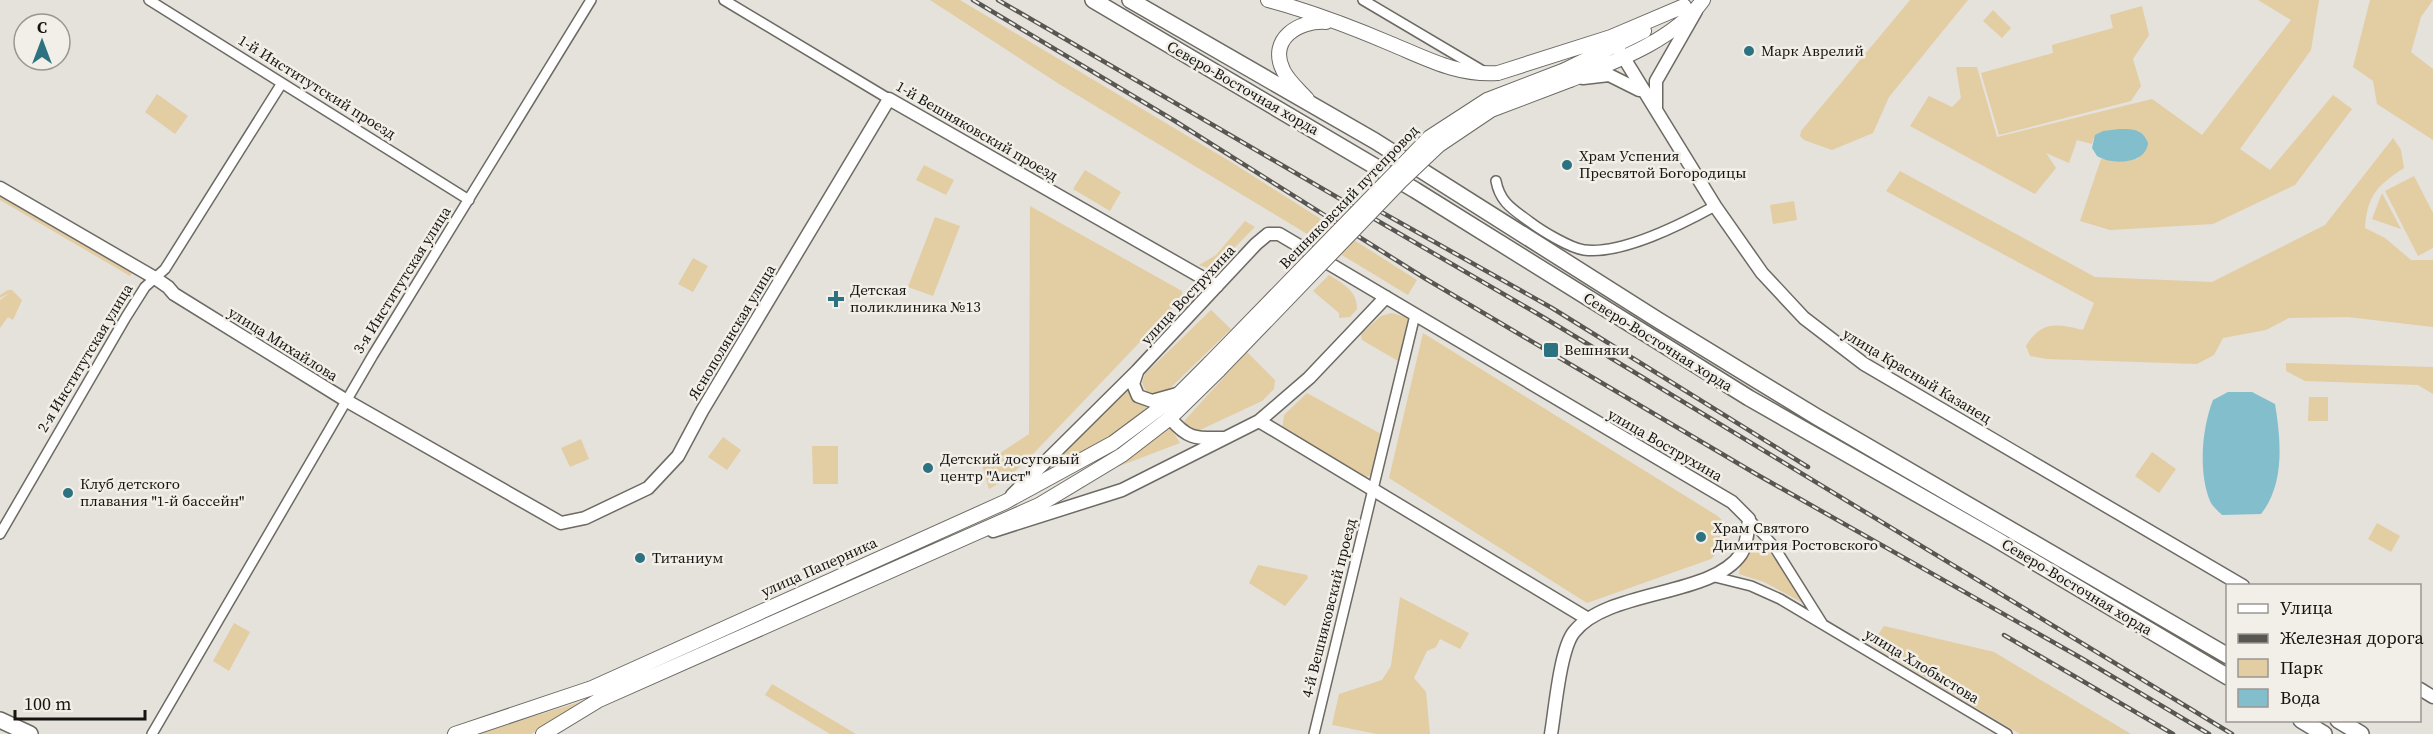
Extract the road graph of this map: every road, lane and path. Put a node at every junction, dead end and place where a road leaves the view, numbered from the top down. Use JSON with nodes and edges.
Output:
{"nodes":[{"id":1,"x":149,"y":0,"type":"edge"},
{"id":2,"x":591,"y":0,"type":"edge"},
{"id":3,"x":724,"y":0,"type":"edge"},
{"id":4,"x":1093,"y":0,"type":"edge"},
{"id":5,"x":1130,"y":0,"type":"edge"},
{"id":6,"x":1268,"y":0,"type":"edge"},
{"id":7,"x":1363,"y":0,"type":"edge"},
{"id":8,"x":1694,"y":3,"type":"edge"},
{"id":9,"x":1337,"y":22,"type":"junction"},
{"id":10,"x":1617,"y":47,"type":"junction"},
{"id":11,"x":1488,"y":74,"type":"junction"},
{"id":12,"x":1567,"y":75,"type":"junction"},
{"id":13,"x":282,"y":83,"type":"junction"},
{"id":14,"x":1643,"y":93,"type":"junction"},
{"id":15,"x":889,"y":99,"type":"junction"},
{"id":16,"x":1315,"y":107,"type":"junction"},
{"id":17,"x":1659,"y":118,"type":"junction"},
{"id":18,"x":1496,"y":182,"type":"dead end"},
{"id":19,"x":0,"y":188,"type":"edge"},
{"id":20,"x":469,"y":200,"type":"junction"},
{"id":21,"x":1715,"y":206,"type":"junction"},
{"id":22,"x":155,"y":278,"type":"junction"},
{"id":23,"x":1217,"y":286,"type":"junction"},
{"id":24,"x":1386,"y":297,"type":"junction"},
{"id":25,"x":1414,"y":315,"type":"junction"},
{"id":26,"x":1214,"y":366,"type":"junction"},
{"id":27,"x":1137,"y":371,"type":"junction"},
{"id":28,"x":1179,"y":394,"type":"junction"},
{"id":29,"x":347,"y":400,"type":"junction"},
{"id":30,"x":1170,"y":418,"type":"junction"},
{"id":31,"x":1259,"y":421,"type":"junction"},
{"id":32,"x":1229,"y":438,"type":"junction"},
{"id":33,"x":1373,"y":490,"type":"junction"},
{"id":34,"x":1005,"y":502,"type":"junction"},
{"id":35,"x":1749,"y":519,"type":"junction"},
{"id":36,"x":554,"y":520,"type":"joint"},
{"id":37,"x":0,"y":534,"type":"edge"},
{"id":38,"x":957,"y":542,"type":"junction"},
{"id":39,"x":1711,"y":576,"type":"junction"},
{"id":40,"x":2241,"y":584,"type":"edge"},
{"id":41,"x":1588,"y":620,"type":"junction"},
{"id":42,"x":1822,"y":623,"type":"junction"},
{"id":43,"x":2226,"y":655,"type":"edge"},
{"id":44,"x":2226,"y":676,"type":"edge"},
{"id":45,"x":0,"y":720,"type":"edge"},
{"id":46,"x":2304,"y":722,"type":"edge"},
{"id":47,"x":2341,"y":722,"type":"edge"},
{"id":48,"x":30,"y":734,"type":"edge"},
{"id":49,"x":152,"y":734,"type":"edge"},
{"id":50,"x":455,"y":734,"type":"edge"},
{"id":51,"x":543,"y":734,"type":"edge"},
{"id":52,"x":1314,"y":734,"type":"edge"},
{"id":53,"x":1551,"y":734,"type":"edge"},
{"id":54,"x":2007,"y":734,"type":"edge"},
{"id":55,"x":2324,"y":734,"type":"edge"},
{"id":56,"x":2361,"y":734,"type":"edge"}],
"edges":[{"from":1,"to":13,"type":"street","name":"1-й Институтский проезд"},
{"from":2,"to":20,"type":"street","name":"3-я Институтская улица"},
{"from":3,"to":15,"type":"street","name":"1-й Вешняковский проезд"},
{"from":4,"to":44,"type":"main road","name":"Северо-Восточная хорда"},
{"from":5,"to":16,"type":"main road","name":"Северо-Восточная хорда"},
{"from":6,"to":9,"type":"main road"},
{"from":7,"to":11,"type":"street"},
{"from":8,"to":10,"type":"main road"},
{"from":8,"to":10,"type":"main road"},
{"from":8,"to":17,"type":"street"},
{"from":9,"to":11,"type":"main road"},
{"from":9,"to":16,"type":"main road"},
{"from":10,"to":11,"type":"main road"},
{"from":10,"to":12,"type":"main road","name":"Вешняковский путепровод"},
{"from":10,"to":14,"type":"street","name":"улица Красный Казанец"},
{"from":12,"to":14,"type":"street"},
{"from":12,"to":26,"type":"main road","name":"Вешняковский путепровод","bridge":true},
{"from":13,"to":20,"type":"street","name":"1-й Институтский проезд"},
{"from":13,"to":22,"type":"street","name":"2-я Институтская улица"},
{"from":14,"to":17,"type":"street","name":"улица Красный Казанец"},
{"from":15,"to":23,"type":"street","name":"1-й Вешняковский проезд"},
{"from":15,"to":36,"type":"street","name":"Яснополянская улица"},
{"from":16,"to":43,"type":"main road","name":"Северо-Восточная хорда"},
{"from":17,"to":21,"type":"street","name":"улица Красный Казанец"},
{"from":18,"to":21,"type":"street"},
{"from":19,"to":22,"type":"street","name":"улица Михайлова"},
{"from":20,"to":29,"type":"street","name":"3-я Институтская улица"},
{"from":21,"to":40,"type":"street","name":"улица Красный Казанец"},
{"from":22,"to":29,"type":"street","name":"улица Михайлова"},
{"from":22,"to":37,"type":"street","name":"2-я Институтская улица"},
{"from":23,"to":24,"type":"street","name":"улица Вострухина"},
{"from":23,"to":27,"type":"street","name":"улица Вострухина"},
{"from":24,"to":25,"type":"street","name":"улица Вострухина"},
{"from":24,"to":31,"type":"street"},
{"from":25,"to":33,"type":"street","name":"4-й Вешняковский проезд"},
{"from":25,"to":35,"type":"street","name":"улица Вострухина"},
{"from":26,"to":28,"type":"main road","name":"улица Паперника"},
{"from":26,"to":30,"type":"main road"},
{"from":27,"to":28,"type":"street"},
{"from":27,"to":34,"type":"street","name":"улица Вострухина"},
{"from":28,"to":34,"type":"main road","name":"улица Паперника"},
{"from":29,"to":36,"type":"street","name":"улица Михайлова"},
{"from":29,"to":49,"type":"street","name":"3-я Институтская улица"},
{"from":30,"to":32,"type":"street"},
{"from":30,"to":38,"type":"main road"},
{"from":31,"to":32,"type":"street"},
{"from":31,"to":33,"type":"street"},
{"from":32,"to":38,"type":"street"},
{"from":33,"to":41,"type":"street"},
{"from":33,"to":52,"type":"street","name":"4-й Вешняковский проезд"},
{"from":34,"to":50,"type":"main road","name":"улица Паперника"},
{"from":35,"to":39,"type":"street"},
{"from":35,"to":42,"type":"street","name":"улица Хлобыстова"},
{"from":38,"to":51,"type":"main road"},
{"from":39,"to":41,"type":"street"},
{"from":39,"to":42,"type":"street","name":"улица Хлобыстова"},
{"from":41,"to":53,"type":"street"},
{"from":42,"to":54,"type":"street","name":"улица Хлобыстова"},
{"from":45,"to":48,"type":"main road"},
{"from":46,"to":55,"type":"main road"},
{"from":47,"to":56,"type":"main road"}]}
